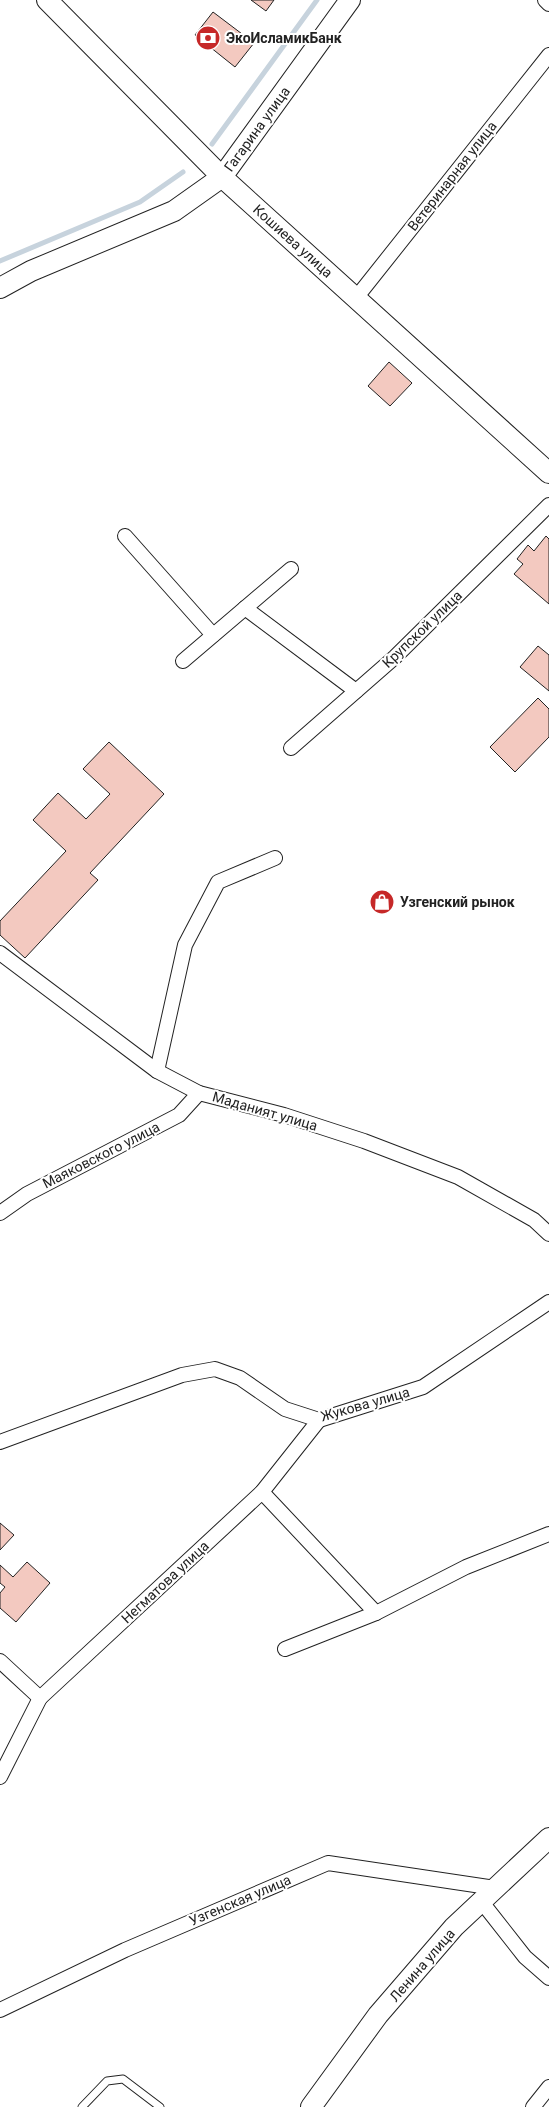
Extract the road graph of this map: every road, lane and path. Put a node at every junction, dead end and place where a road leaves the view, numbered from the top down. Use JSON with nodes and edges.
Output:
{"nodes":[{"id":1,"x":47,"y":0,"type":"edge"},
{"id":2,"x":350,"y":0,"type":"edge"},
{"id":3,"x":545,"y":0,"type":"edge"},
{"id":4,"x":549,"y":4,"type":"edge"},
{"id":5,"x":549,"y":55,"type":"edge"},
{"id":6,"x":222,"y":177,"type":"junction"},
{"id":7,"x":0,"y":288,"type":"edge"},
{"id":8,"x":356,"y":298,"type":"junction"},
{"id":9,"x":549,"y":473,"type":"edge"},
{"id":10,"x":549,"y":505,"type":"edge"},
{"id":11,"x":125,"y":536,"type":"dead end"},
{"id":12,"x":291,"y":569,"type":"dead end"},
{"id":13,"x":245,"y":608,"type":"junction"},
{"id":14,"x":213,"y":635,"type":"junction"},
{"id":15,"x":183,"y":661,"type":"dead end"},
{"id":16,"x":356,"y":691,"type":"junction"},
{"id":17,"x":290,"y":748,"type":"dead end"},
{"id":18,"x":275,"y":858,"type":"dead end"},
{"id":19,"x":0,"y":953,"type":"edge"},
{"id":20,"x":157,"y":1071,"type":"junction"},
{"id":21,"x":199,"y":1093,"type":"junction"},
{"id":22,"x":0,"y":1213,"type":"edge"},
{"id":23,"x":549,"y":1234,"type":"edge"},
{"id":24,"x":549,"y":1302,"type":"edge"},
{"id":25,"x":319,"y":1420,"type":"junction"},
{"id":26,"x":0,"y":1442,"type":"edge"},
{"id":27,"x":262,"y":1492,"type":"junction"},
{"id":28,"x":549,"y":1534,"type":"edge"},
{"id":29,"x":376,"y":1613,"type":"junction"},
{"id":30,"x":285,"y":1649,"type":"dead end"},
{"id":31,"x":0,"y":1661,"type":"edge"},
{"id":32,"x":40,"y":1698,"type":"junction"},
{"id":33,"x":0,"y":1776,"type":"edge"},
{"id":34,"x":549,"y":1838,"type":"edge"},
{"id":35,"x":488,"y":1894,"type":"junction"},
{"id":36,"x":549,"y":1978,"type":"edge"},
{"id":37,"x":0,"y":2010,"type":"edge"},
{"id":38,"x":549,"y":2087,"type":"edge"},
{"id":39,"x":82,"y":2107,"type":"edge"},
{"id":40,"x":160,"y":2107,"type":"edge"},
{"id":41,"x":311,"y":2107,"type":"edge"},
{"id":42,"x":533,"y":2107,"type":"edge"}],
"edges":[{"from":1,"to":6,"type":"street","name":"Кошиева улица"},
{"from":2,"to":6,"type":"street","name":"Гагарина улица"},
{"from":3,"to":4,"type":"street"},
{"from":5,"to":8,"type":"street","name":"Ветеринарная улица"},
{"from":6,"to":7,"type":"street","name":"Гагарина улица"},
{"from":6,"to":8,"type":"street","name":"Кошиева улица"},
{"from":8,"to":9,"type":"street","name":"Кошиева улица"},
{"from":10,"to":16,"type":"street","name":"Крупской улица"},
{"from":11,"to":14,"type":"street"},
{"from":12,"to":13,"type":"street"},
{"from":13,"to":14,"type":"street"},
{"from":13,"to":16,"type":"street"},
{"from":14,"to":15,"type":"street"},
{"from":16,"to":17,"type":"street","name":"Крупской улица"},
{"from":18,"to":20,"type":"street"},
{"from":19,"to":20,"type":"street","name":"Маданият улица"},
{"from":20,"to":21,"type":"street","name":"Маданият улица"},
{"from":21,"to":22,"type":"street","name":"Маяковского улица"},
{"from":21,"to":23,"type":"street","name":"Маданият улица"},
{"from":24,"to":25,"type":"street","name":"Жукова улица"},
{"from":25,"to":26,"type":"street","name":"Жукова улица"},
{"from":25,"to":27,"type":"street","name":"Негматова улица"},
{"from":27,"to":29,"type":"street"},
{"from":27,"to":32,"type":"street","name":"Негматова улица"},
{"from":28,"to":29,"type":"street"},
{"from":29,"to":30,"type":"street"},
{"from":31,"to":32,"type":"street"},
{"from":32,"to":33,"type":"street","name":"Негматова улица"},
{"from":34,"to":35,"type":"street","name":"Ленина улица"},
{"from":35,"to":36,"type":"street"},
{"from":35,"to":37,"type":"street","name":"Узгенская улица"},
{"from":35,"to":41,"type":"street","name":"Ленина улица"},
{"from":38,"to":42,"type":"street"},
{"from":39,"to":40,"type":"lane"}]}
